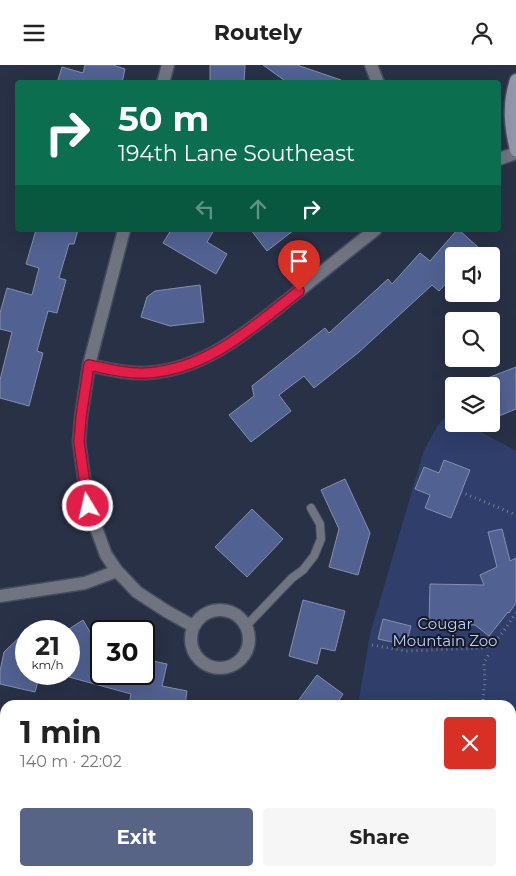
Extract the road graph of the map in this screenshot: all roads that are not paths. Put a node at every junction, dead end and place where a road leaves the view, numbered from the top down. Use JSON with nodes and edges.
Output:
{"nodes":[{"id":1,"x":168,"y":65,"type":"edge"},
{"id":2,"x":371,"y":65,"type":"edge"},
{"id":3,"x":164,"y":80,"type":"edge"},
{"id":4,"x":377,"y":80,"type":"edge"},
{"id":5,"x":516,"y":80,"type":"edge"},
{"id":6,"x":516,"y":152,"type":"edge"},
{"id":7,"x":501,"y":158,"type":"edge"},
{"id":8,"x":123,"y":232,"type":"edge"},
{"id":9,"x":373,"y":232,"type":"edge"},
{"id":10,"x":89,"y":365,"type":"junction"},
{"id":11,"x":312,"y":508,"type":"dead end"},
{"id":12,"x":117,"y":571,"type":"junction"},
{"id":13,"x":0,"y":597,"type":"edge"},
{"id":14,"x":194,"y":625,"type":"junction"},
{"id":15,"x":246,"y":626,"type":"junction"}],
"edges":[{"from":1,"to":3,"type":"street"},
{"from":2,"to":4,"type":"street"},
{"from":5,"to":6,"type":"street"},
{"from":6,"to":7,"type":"street"},
{"from":8,"to":10,"type":"street"},
{"from":9,"to":10,"type":"street"},
{"from":10,"to":12,"type":"street"},
{"from":11,"to":15,"type":"lane"},
{"from":12,"to":13,"type":"street"},
{"from":12,"to":14,"type":"street"},
{"from":14,"to":15,"type":"street"},
{"from":14,"to":15,"type":"street"}]}
